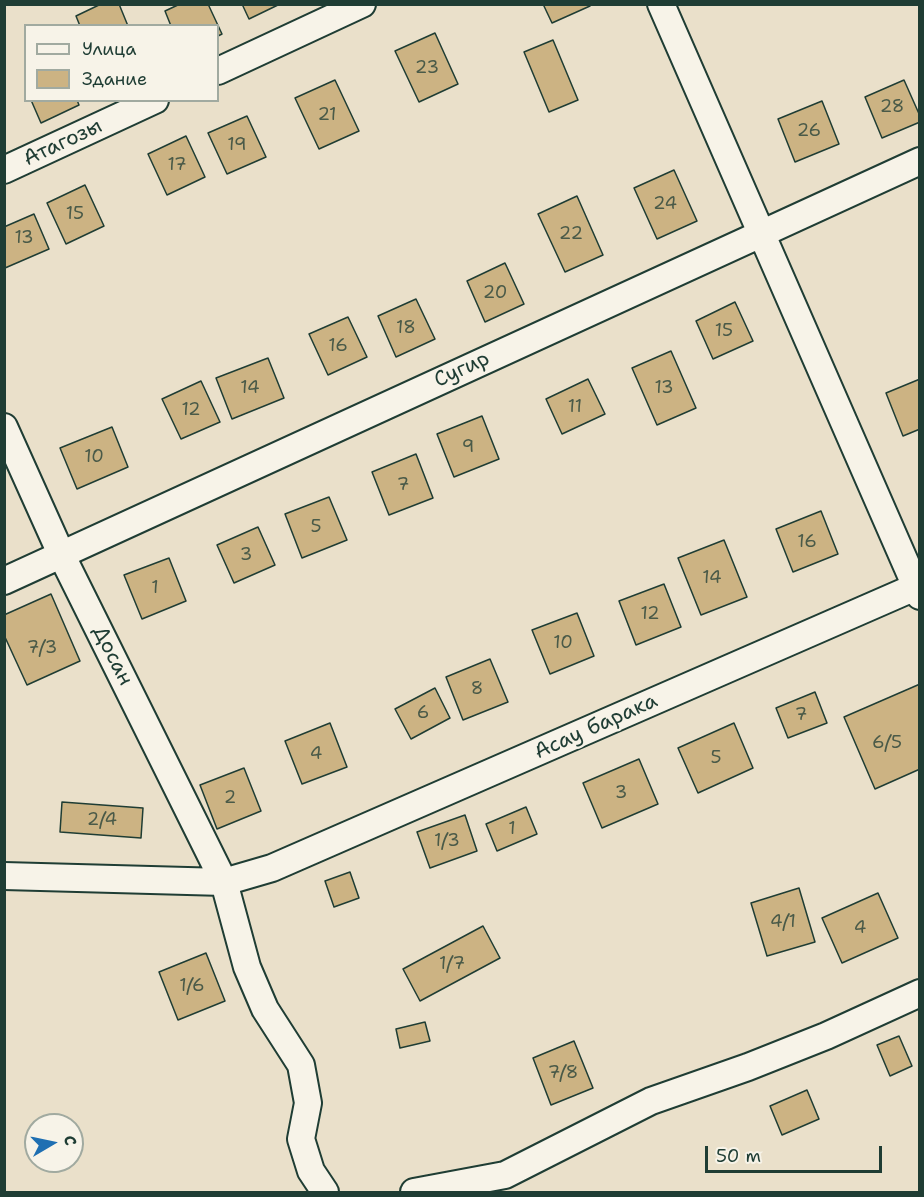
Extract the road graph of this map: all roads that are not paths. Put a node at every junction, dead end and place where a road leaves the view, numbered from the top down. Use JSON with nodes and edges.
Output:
{"nodes":[{"id":1,"x":362,"y":4,"type":"edge"},
{"id":2,"x":661,"y":4,"type":"edge"},
{"id":3,"x":219,"y":71,"type":"edge"},
{"id":4,"x":150,"y":102,"type":"edge"},
{"id":5,"x":920,"y":161,"type":"edge"},
{"id":6,"x":4,"y":170,"type":"edge"},
{"id":7,"x":760,"y":232,"type":"junction"},
{"id":8,"x":4,"y":427,"type":"edge"},
{"id":9,"x":62,"y":555,"type":"junction"},
{"id":10,"x":4,"y":581,"type":"edge"},
{"id":11,"x":918,"y":590,"type":"edge"},
{"id":12,"x":4,"y":876,"type":"edge"},
{"id":13,"x":224,"y":882,"type":"junction"},
{"id":14,"x":920,"y":993,"type":"edge"},
{"id":15,"x":325,"y":1192,"type":"edge"},
{"id":16,"x":414,"y":1192,"type":"edge"}],
"edges":[{"from":1,"to":3,"type":"street"},
{"from":2,"to":7,"type":"street"},
{"from":4,"to":6,"type":"street","name":"Атагозы"},
{"from":5,"to":7,"type":"street","name":"Сугир"},
{"from":7,"to":9,"type":"street","name":"Сугир"},
{"from":7,"to":11,"type":"street"},
{"from":8,"to":9,"type":"street","name":"Досан"},
{"from":9,"to":10,"type":"street","name":"Сугир"},
{"from":9,"to":13,"type":"street","name":"Досан"},
{"from":11,"to":13,"type":"street","name":"Асау барака"},
{"from":12,"to":13,"type":"street","name":"Асау барака"},
{"from":13,"to":15,"type":"street","name":"Досан"},
{"from":14,"to":16,"type":"street"}]}
